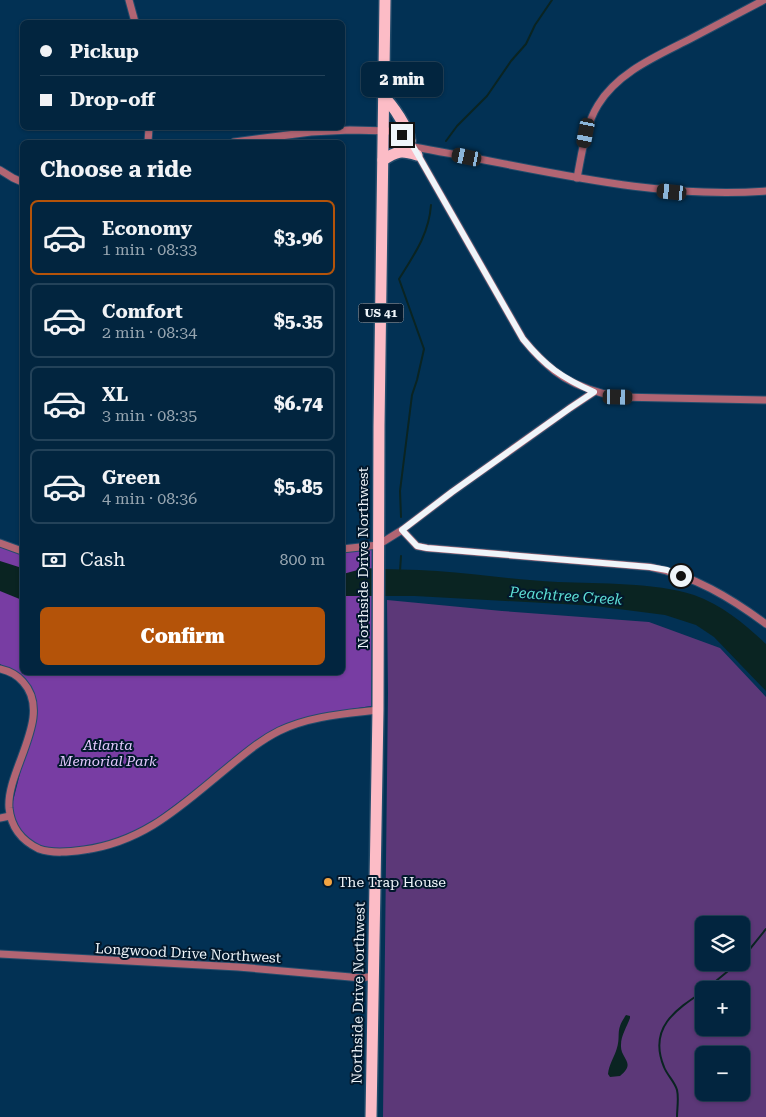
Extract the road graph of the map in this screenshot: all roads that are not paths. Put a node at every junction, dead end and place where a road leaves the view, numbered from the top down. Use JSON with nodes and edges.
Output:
{"nodes":[{"id":1,"x":128,"y":0,"type":"edge"},
{"id":2,"x":385,"y":0,"type":"edge"},
{"id":3,"x":764,"y":0,"type":"edge"},
{"id":4,"x":134,"y":20,"type":"edge"},
{"id":5,"x":383,"y":96,"type":"junction"},
{"id":6,"x":383,"y":130,"type":"junction"},
{"id":7,"x":251,"y":140,"type":"edge"},
{"id":8,"x":413,"y":147,"type":"junction"},
{"id":9,"x":383,"y":160,"type":"junction"},
{"id":10,"x":0,"y":170,"type":"edge"},
{"id":11,"x":577,"y":178,"type":"junction"},
{"id":12,"x":20,"y":181,"type":"edge"},
{"id":13,"x":766,"y":191,"type":"edge"},
{"id":14,"x":594,"y":392,"type":"junction"},
{"id":15,"x":766,"y":400,"type":"edge"},
{"id":16,"x":402,"y":530,"type":"junction"},
{"id":17,"x":0,"y":543,"type":"edge"},
{"id":18,"x":378,"y":545,"type":"junction"},
{"id":19,"x":345,"y":549,"type":"edge"},
{"id":20,"x":20,"y":550,"type":"edge"},
{"id":21,"x":766,"y":624,"type":"edge"},
{"id":22,"x":0,"y":669,"type":"edge"},
{"id":23,"x":378,"y":710,"type":"junction"},
{"id":24,"x":10,"y":816,"type":"junction"},
{"id":25,"x":0,"y":818,"type":"edge"},
{"id":26,"x":0,"y":954,"type":"edge"},
{"id":27,"x":373,"y":976,"type":"junction"},
{"id":28,"x":372,"y":1117,"type":"edge"}],
"edges":[{"from":1,"to":4,"type":"street"},
{"from":2,"to":5,"type":"main road","name":"Northside Drive Northwest","number":"US 41"},
{"from":3,"to":11,"type":"street"},
{"from":5,"to":6,"type":"main road","name":"Northside Drive Northwest","number":"US 41"},
{"from":5,"to":8,"type":"main road"},
{"from":6,"to":7,"type":"street"},
{"from":6,"to":8,"type":"street"},
{"from":6,"to":9,"type":"main road","name":"Northside Drive Northwest","number":"US 41"},
{"from":8,"to":9,"type":"main road"},
{"from":8,"to":11,"type":"street"},
{"from":8,"to":14,"type":"street"},
{"from":9,"to":18,"type":"main road","name":"Northside Drive Northwest","number":"US 41"},
{"from":10,"to":12,"type":"street"},
{"from":11,"to":13,"type":"street"},
{"from":14,"to":15,"type":"street"},
{"from":14,"to":16,"type":"street"},
{"from":16,"to":18,"type":"street"},
{"from":16,"to":21,"type":"street"},
{"from":17,"to":20,"type":"street"},
{"from":18,"to":19,"type":"street"},
{"from":18,"to":23,"type":"main road","name":"Northside Drive Northwest","number":"US 41"},
{"from":22,"to":24,"type":"street"},
{"from":23,"to":24,"type":"street"},
{"from":23,"to":27,"type":"main road","name":"Northside Drive Northwest","number":"US 41"},
{"from":24,"to":25,"type":"street"},
{"from":26,"to":27,"type":"street","name":"Longwood Drive Northwest"},
{"from":27,"to":28,"type":"main road","name":"Northside Drive Northwest","number":"US 41"}]}
